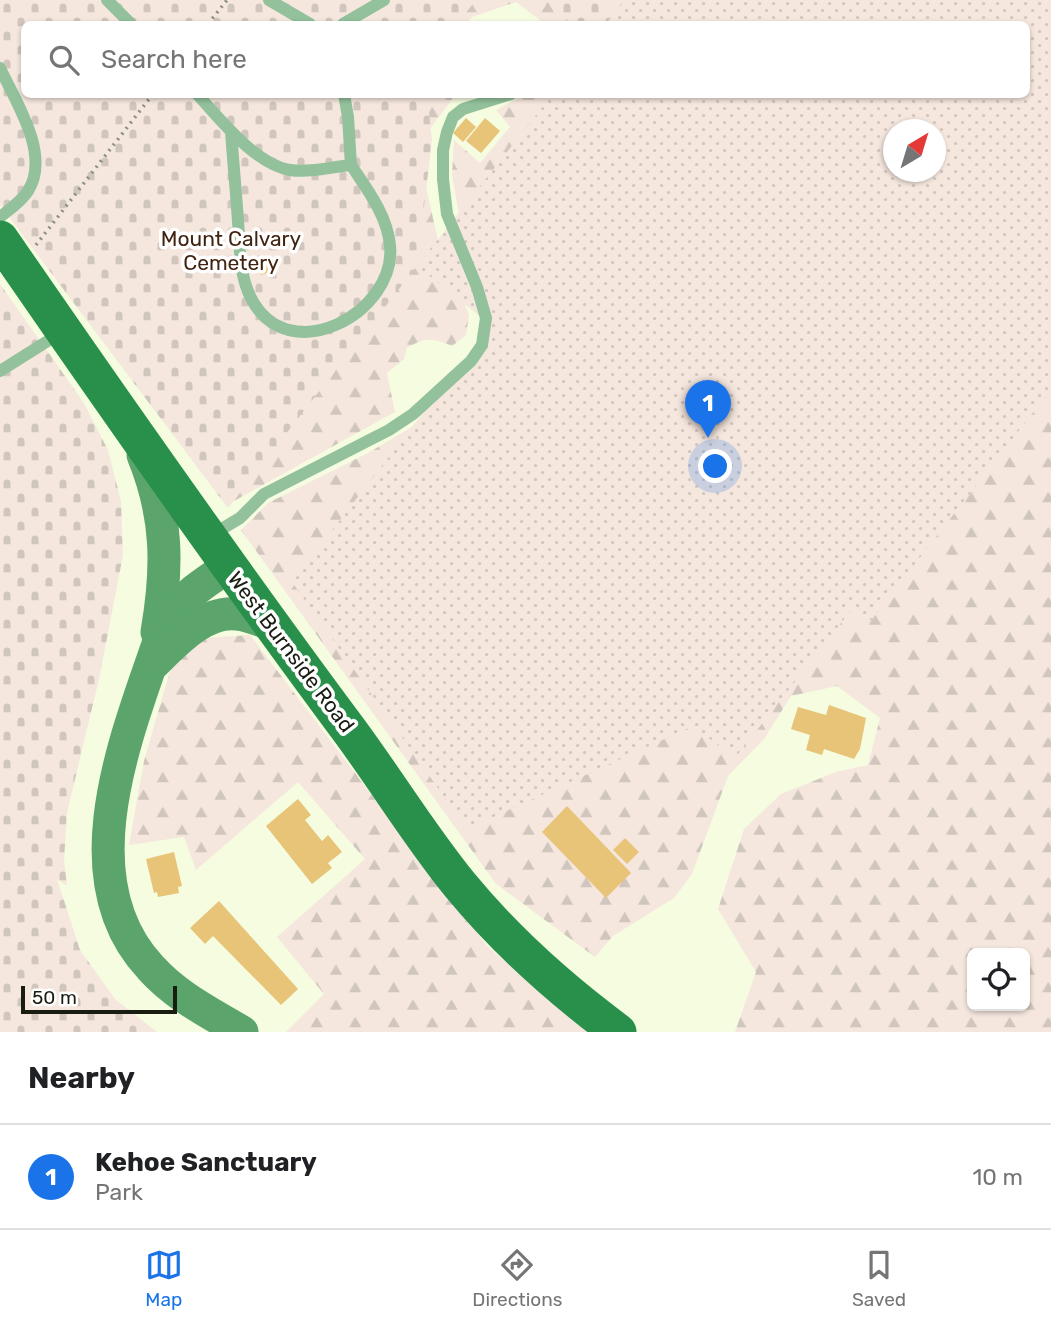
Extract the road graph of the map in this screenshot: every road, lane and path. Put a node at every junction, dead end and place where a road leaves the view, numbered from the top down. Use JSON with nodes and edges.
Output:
{"nodes":[{"id":1,"x":107,"y":0,"type":"edge"},
{"id":2,"x":227,"y":0,"type":"edge"},
{"id":3,"x":269,"y":0,"type":"edge"},
{"id":4,"x":384,"y":0,"type":"edge"},
{"id":5,"x":128,"y":21,"type":"edge"},
{"id":6,"x":210,"y":21,"type":"edge"},
{"id":7,"x":305,"y":21,"type":"edge"},
{"id":8,"x":348,"y":21,"type":"edge"},
{"id":9,"x":0,"y":68,"type":"edge"},
{"id":10,"x":149,"y":98,"type":"edge"},
{"id":11,"x":201,"y":98,"type":"edge"},
{"id":12,"x":345,"y":98,"type":"edge"},
{"id":13,"x":498,"y":98,"type":"edge"},
{"id":14,"x":231,"y":131,"type":"junction"},
{"id":15,"x":351,"y":165,"type":"junction"},
{"id":16,"x":0,"y":217,"type":"edge"},
{"id":17,"x":9,"y":253,"type":"edge"},
{"id":18,"x":64,"y":331,"type":"junction"},
{"id":19,"x":0,"y":371,"type":"edge"},
{"id":20,"x":132,"y":431,"type":"junction"},
{"id":21,"x":218,"y":552,"type":"junction"},
{"id":22,"x":270,"y":624,"type":"junction"},
{"id":23,"x":151,"y":666,"type":"junction"},
{"id":24,"x":242,"y":1032,"type":"edge"},
{"id":25,"x":618,"y":1032,"type":"edge"}],
"edges":[{"from":1,"to":5,"type":"lane"},
{"from":2,"to":6,"type":"path"},
{"from":3,"to":7,"type":"lane"},
{"from":4,"to":8,"type":"lane"},
{"from":9,"to":16,"type":"lane"},
{"from":10,"to":17,"type":"path"},
{"from":11,"to":14,"type":"lane"},
{"from":12,"to":15,"type":"lane"},
{"from":13,"to":21,"type":"lane"},
{"from":14,"to":15,"type":"lane"},
{"from":14,"to":15,"type":"lane"},
{"from":17,"to":18,"type":"main road","name":"West Burnside Road"},
{"from":18,"to":19,"type":"lane"},
{"from":18,"to":20,"type":"main road","name":"West Burnside Road"},
{"from":20,"to":21,"type":"main road","name":"West Burnside Road"},
{"from":20,"to":23,"type":"main road"},
{"from":21,"to":22,"type":"main road","name":"West Burnside Road"},
{"from":21,"to":23,"type":"main road"},
{"from":22,"to":23,"type":"main road"},
{"from":22,"to":25,"type":"main road","name":"West Burnside Road"},
{"from":23,"to":24,"type":"main road"}]}
